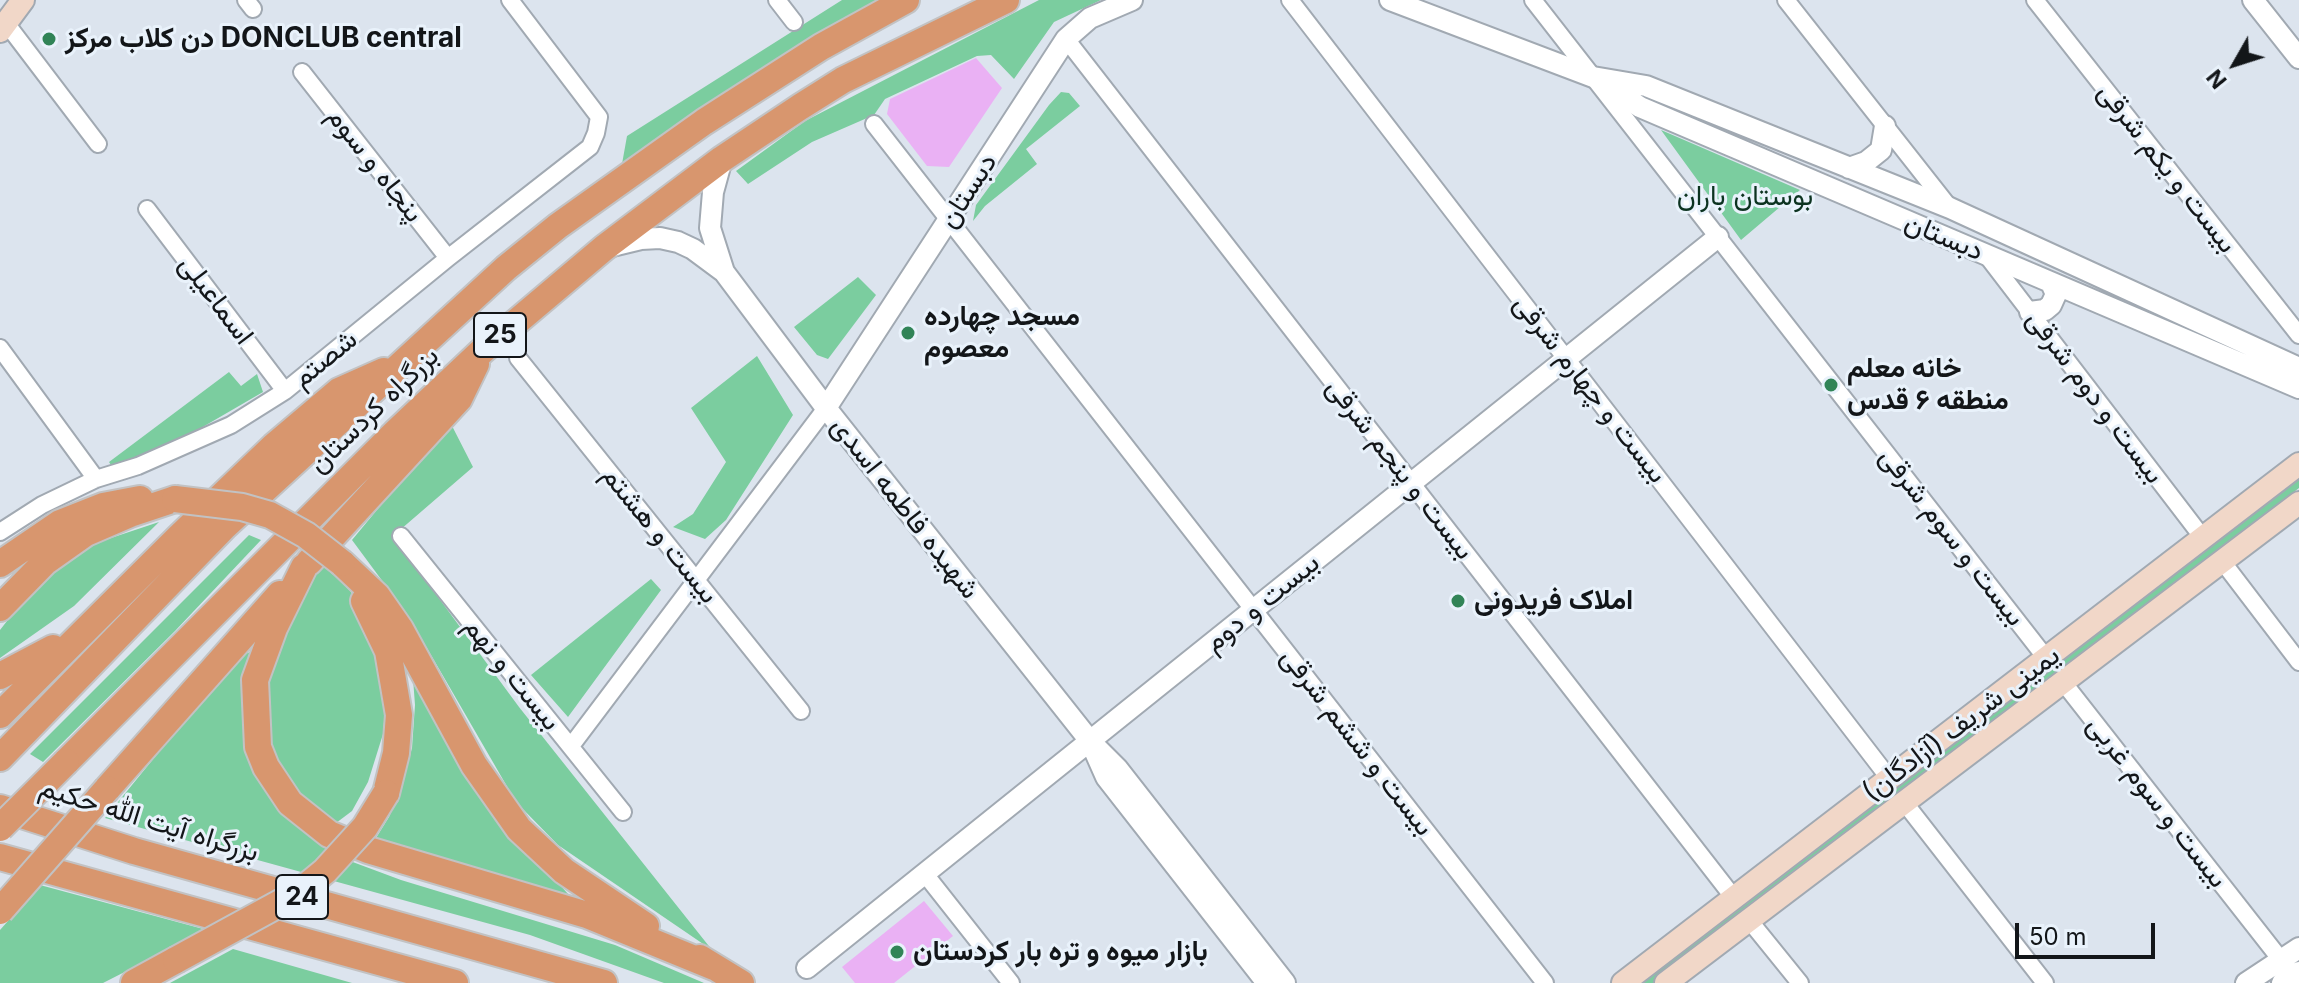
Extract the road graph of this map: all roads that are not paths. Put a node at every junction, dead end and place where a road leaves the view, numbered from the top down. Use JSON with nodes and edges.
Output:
{"nodes":[{"id":1,"x":23,"y":0,"type":"edge"},
{"id":2,"x":510,"y":0,"type":"edge"},
{"id":3,"x":777,"y":0,"type":"edge"},
{"id":4,"x":906,"y":0,"type":"edge"},
{"id":5,"x":1006,"y":0,"type":"edge"},
{"id":6,"x":1132,"y":0,"type":"edge"},
{"id":7,"x":1290,"y":0,"type":"edge"},
{"id":8,"x":1390,"y":0,"type":"edge"},
{"id":9,"x":1533,"y":0,"type":"edge"},
{"id":10,"x":1786,"y":0,"type":"edge"},
{"id":11,"x":2035,"y":0,"type":"edge"},
{"id":12,"x":2253,"y":0,"type":"edge"},
{"id":13,"x":794,"y":22,"type":"dead end"},
{"id":14,"x":3,"y":27,"type":"edge"},
{"id":15,"x":1066,"y":39,"type":"junction"},
{"id":16,"x":2299,"y":58,"type":"edge"},
{"id":17,"x":302,"y":72,"type":"dead end"},
{"id":18,"x":1593,"y":77,"type":"junction"},
{"id":19,"x":874,"y":124,"type":"dead end"},
{"id":20,"x":1885,"y":126,"type":"junction"},
{"id":21,"x":98,"y":144,"type":"dead end"},
{"id":22,"x":722,"y":159,"type":"junction"},
{"id":23,"x":1849,"y":168,"type":"junction"},
{"id":24,"x":1950,"y":208,"type":"junction"},
{"id":25,"x":147,"y":209,"type":"dead end"},
{"id":26,"x":949,"y":220,"type":"junction"},
{"id":27,"x":1718,"y":237,"type":"junction"},
{"id":28,"x":604,"y":248,"type":"junction"},
{"id":29,"x":1987,"y":256,"type":"junction"},
{"id":30,"x":448,"y":258,"type":"junction"},
{"id":31,"x":724,"y":272,"type":"junction"},
{"id":32,"x":2051,"y":283,"type":"junction"},
{"id":33,"x":2030,"y":312,"type":"junction"},
{"id":34,"x":2299,"y":335,"type":"edge"},
{"id":35,"x":0,"y":348,"type":"edge"},
{"id":36,"x":482,"y":351,"type":"junction"},
{"id":37,"x":518,"y":358,"type":"dead end"},
{"id":38,"x":1566,"y":359,"type":"junction"},
{"id":39,"x":402,"y":363,"type":"junction"},
{"id":40,"x":2299,"y":368,"type":"edge"},
{"id":41,"x":2299,"y":388,"type":"edge"},
{"id":42,"x":285,"y":391,"type":"junction"},
{"id":43,"x":826,"y":408,"type":"junction"},
{"id":44,"x":2299,"y":464,"type":"edge"},
{"id":45,"x":96,"y":479,"type":"junction"},
{"id":46,"x":1411,"y":483,"type":"junction"},
{"id":47,"x":175,"y":499,"type":"junction"},
{"id":48,"x":2299,"y":503,"type":"edge"},
{"id":49,"x":0,"y":532,"type":"edge"},
{"id":50,"x":401,"y":536,"type":"dead end"},
{"id":51,"x":2203,"y":538,"type":"junction"},
{"id":52,"x":2222,"y":561,"type":"junction"},
{"id":53,"x":342,"y":563,"type":"junction"},
{"id":54,"x":0,"y":564,"type":"edge"},
{"id":55,"x":304,"y":567,"type":"junction"},
{"id":56,"x":696,"y":580,"type":"junction"},
{"id":57,"x":0,"y":608,"type":"edge"},
{"id":58,"x":1254,"y":610,"type":"junction"},
{"id":59,"x":81,"y":633,"type":"junction"},
{"id":60,"x":2046,"y":658,"type":"junction"},
{"id":61,"x":2299,"y":662,"type":"edge"},
{"id":62,"x":0,"y":676,"type":"edge"},
{"id":63,"x":2063,"y":682,"type":"junction"},
{"id":64,"x":801,"y":711,"type":"dead end"},
{"id":65,"x":0,"y":715,"type":"edge"},
{"id":66,"x":1090,"y":741,"type":"junction"},
{"id":67,"x":571,"y":746,"type":"junction"},
{"id":68,"x":4,"y":754,"type":"edge"},
{"id":69,"x":1889,"y":778,"type":"junction"},
{"id":70,"x":1904,"y":802,"type":"junction"},
{"id":71,"x":0,"y":808,"type":"edge"},
{"id":72,"x":623,"y":812,"type":"dead end"},
{"id":73,"x":0,"y":828,"type":"edge"},
{"id":74,"x":0,"y":857,"type":"edge"},
{"id":75,"x":925,"y":874,"type":"junction"},
{"id":76,"x":1734,"y":898,"type":"junction"},
{"id":77,"x":0,"y":911,"type":"edge"},
{"id":78,"x":1749,"y":920,"type":"junction"},
{"id":79,"x":2299,"y":948,"type":"edge"},
{"id":80,"x":714,"y":967,"type":"junction"},
{"id":81,"x":807,"y":968,"type":"dead end"},
{"id":82,"x":2291,"y":975,"type":"edge"},
{"id":83,"x":134,"y":983,"type":"edge"},
{"id":84,"x":455,"y":983,"type":"edge"},
{"id":85,"x":604,"y":983,"type":"edge"},
{"id":86,"x":741,"y":983,"type":"edge"},
{"id":87,"x":1011,"y":983,"type":"edge"},
{"id":88,"x":1267,"y":983,"type":"edge"},
{"id":89,"x":1285,"y":983,"type":"edge"},
{"id":90,"x":1545,"y":983,"type":"edge"},
{"id":91,"x":1623,"y":983,"type":"edge"},
{"id":92,"x":1666,"y":983,"type":"edge"},
{"id":93,"x":1800,"y":983,"type":"edge"},
{"id":94,"x":2045,"y":983,"type":"edge"},
{"id":95,"x":2246,"y":983,"type":"edge"}],
"edges":[{"from":1,"to":14,"type":"main road"},
{"from":2,"to":30,"type":"street","name":"شصتم"},
{"from":3,"to":13,"type":"street"},
{"from":4,"to":39,"type":"highway","name":"بزرگراه کردستان","number":"25"},
{"from":5,"to":22,"type":"highway","name":"بزرگراه کردستان","number":"25"},
{"from":6,"to":15,"type":"street","name":"دبستان"},
{"from":7,"to":38,"type":"street","name":"بیست و چهارم شرقی"},
{"from":8,"to":18,"type":"street","name":"دبستان"},
{"from":9,"to":18,"type":"street","name":"بیست و سوم شرقی"},
{"from":10,"to":20,"type":"street"},
{"from":11,"to":34,"type":"street","name":"بیست و یکم شرقی"},
{"from":12,"to":16,"type":"street"},
{"from":14,"to":21,"type":"street"},
{"from":15,"to":26,"type":"street","name":"دبستان"},
{"from":15,"to":46,"type":"street","name":"بیست و پنجم شرقی"},
{"from":17,"to":30,"type":"street","name":"پنجاه و سوم"},
{"from":18,"to":23,"type":"street","name":"دبستان"},
{"from":18,"to":27,"type":"street","name":"بیست و سوم شرقی"},
{"from":18,"to":29,"type":"street","name":"دبستان"},
{"from":19,"to":26,"type":"street","name":"بیست و ششم شرقی"},
{"from":20,"to":23,"type":"street"},
{"from":20,"to":24,"type":"street"},
{"from":22,"to":28,"type":"highway","name":"بزرگراه کردستان","number":"25"},
{"from":22,"to":31,"type":"street"},
{"from":23,"to":24,"type":"street","name":"دبستان"},
{"from":24,"to":29,"type":"street"},
{"from":24,"to":40,"type":"street","name":"دبستان"},
{"from":25,"to":42,"type":"street","name":"اسماعیلی"},
{"from":26,"to":43,"type":"street","name":"دبستان"},
{"from":26,"to":58,"type":"street","name":"بیست و ششم شرقی"},
{"from":27,"to":38,"type":"street","name":"بیست و دوم"},
{"from":27,"to":60,"type":"street","name":"بیست و سوم شرقی"},
{"from":28,"to":31,"type":"street"},
{"from":28,"to":36,"type":"highway","name":"بزرگراه کردستان","number":"25"},
{"from":29,"to":32,"type":"street","name":"دبستان"},
{"from":29,"to":33,"type":"street","name":"بیست و دوم شرقی"},
{"from":30,"to":42,"type":"street","name":"شصتم"},
{"from":31,"to":43,"type":"street","name":"شهیده فاطمه اسدی"},
{"from":32,"to":33,"type":"street"},
{"from":32,"to":41,"type":"street","name":"دبستان"},
{"from":33,"to":51,"type":"street","name":"بیست و دوم شرقی"},
{"from":35,"to":45,"type":"street"},
{"from":36,"to":55,"type":"highway"},
{"from":36,"to":73,"type":"highway","name":"بزرگراه کردستان","number":"25","bridge":true},
{"from":37,"to":56,"type":"street","name":"بیست و هشتم"},
{"from":38,"to":46,"type":"street","name":"بیست و دوم"},
{"from":38,"to":69,"type":"street","name":"بیست و چهارم شرقی"},
{"from":39,"to":59,"type":"highway"},
{"from":39,"to":68,"type":"highway","name":"بزرگراه کردستان","number":"25"},
{"from":42,"to":45,"type":"street","name":"شصتم"},
{"from":43,"to":56,"type":"street"},
{"from":43,"to":66,"type":"street","name":"شهیده فاطمه اسدی"},
{"from":44,"to":51,"type":"main road","name":"یمینی شریف (آزادگان)"},
{"from":45,"to":49,"type":"street","name":"شصتم"},
{"from":46,"to":58,"type":"street","name":"بیست و دوم"},
{"from":46,"to":76,"type":"street","name":"بیست و پنجم شرقی"},
{"from":47,"to":53,"type":"highway","bridge":true},
{"from":47,"to":54,"type":"highway"},
{"from":47,"to":57,"type":"highway"},
{"from":48,"to":52,"type":"main road","name":"یمینی شریف (آزادگان)"},
{"from":50,"to":67,"type":"street","name":"بیست و نهم"},
{"from":51,"to":60,"type":"main road","name":"یمینی شریف (آزادگان)"},
{"from":52,"to":61,"type":"street"},
{"from":52,"to":63,"type":"main road","name":"یمینی شریف (آزادگان)"},
{"from":53,"to":80,"type":"highway"},
{"from":53,"to":83,"type":"highway","bridge":true},
{"from":55,"to":77,"type":"highway","bridge":true},
{"from":55,"to":80,"type":"highway"},
{"from":56,"to":64,"type":"street","name":"بیست و هشتم"},
{"from":56,"to":67,"type":"street"},
{"from":58,"to":66,"type":"street","name":"بیست و دوم"},
{"from":58,"to":90,"type":"street","name":"بیست و ششم شرقی"},
{"from":59,"to":62,"type":"highway"},
{"from":59,"to":65,"type":"highway"},
{"from":60,"to":69,"type":"main road","name":"یمینی شریف (آزادگان)"},
{"from":63,"to":70,"type":"main road","name":"یمینی شریف (آزادگان)"},
{"from":63,"to":82,"type":"street","name":"بیست و سوم غربی"},
{"from":66,"to":75,"type":"street","name":"بیست و دوم"},
{"from":66,"to":88,"type":"street","name":"شهیده فاطمه اسدی"},
{"from":66,"to":89,"type":"street","name":"شهیده فاطمه اسدی"},
{"from":67,"to":72,"type":"street","name":"بیست و نهم"},
{"from":69,"to":76,"type":"main road","name":"یمینی شریف (آزادگان)"},
{"from":70,"to":78,"type":"main road","name":"یمینی شریف (آزادگان)"},
{"from":70,"to":94,"type":"street"},
{"from":71,"to":85,"type":"highway","name":"بزرگراه آیت الله حکیم","number":"24"},
{"from":74,"to":84,"type":"highway","number":"24"},
{"from":75,"to":81,"type":"street","name":"بیست و دوم"},
{"from":75,"to":87,"type":"street"},
{"from":76,"to":91,"type":"main road","name":"یمینی شریف (آزادگان)"},
{"from":78,"to":92,"type":"main road","name":"یمینی شریف (آزادگان)"},
{"from":78,"to":93,"type":"street"},
{"from":79,"to":82,"type":"street"},
{"from":80,"to":86,"type":"highway"},
{"from":82,"to":95,"type":"street"}]}
